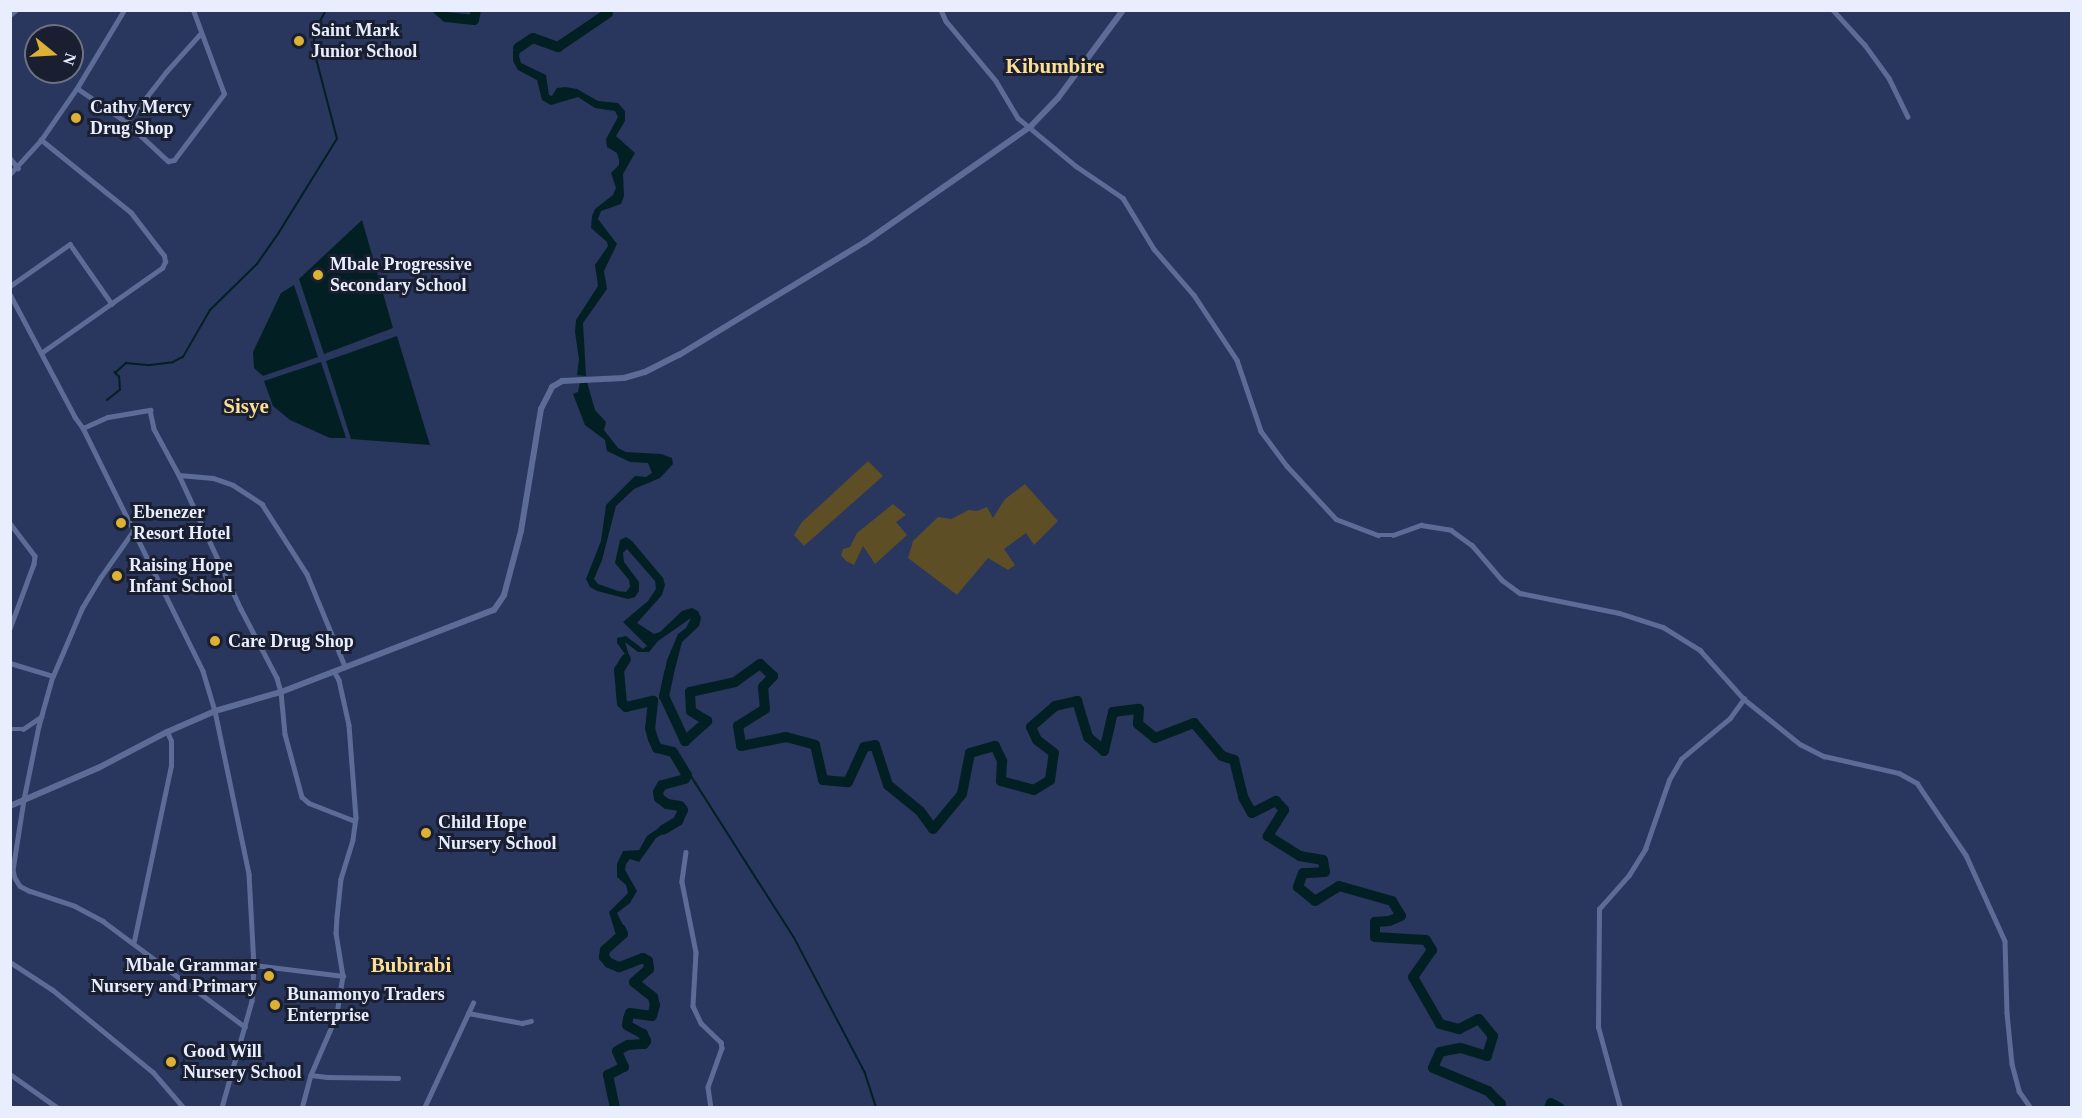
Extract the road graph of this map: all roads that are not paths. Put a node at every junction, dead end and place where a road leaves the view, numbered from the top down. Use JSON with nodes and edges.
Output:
{"nodes":[{"id":1,"x":15,"y":10,"type":"edge"},
{"id":2,"x":193,"y":10,"type":"edge"},
{"id":3,"x":941,"y":10,"type":"edge"},
{"id":4,"x":1123,"y":10,"type":"edge"},
{"id":5,"x":1833,"y":10,"type":"edge"},
{"id":6,"x":123,"y":11,"type":"edge"},
{"id":7,"x":10,"y":15,"type":"edge"},
{"id":8,"x":201,"y":33,"type":"junction"},
{"id":9,"x":77,"y":88,"type":"junction"},
{"id":10,"x":1908,"y":117,"type":"dead end"},
{"id":11,"x":124,"y":121,"type":"junction"},
{"id":12,"x":1031,"y":126,"type":"junction"},
{"id":13,"x":41,"y":140,"type":"junction"},
{"id":14,"x":10,"y":158,"type":"edge"},
{"id":15,"x":18,"y":168,"type":"junction"},
{"id":16,"x":10,"y":174,"type":"edge"},
{"id":17,"x":10,"y":286,"type":"edge"},
{"id":18,"x":10,"y":294,"type":"edge"},
{"id":19,"x":112,"y":304,"type":"junction"},
{"id":20,"x":41,"y":353,"type":"junction"},
{"id":21,"x":83,"y":428,"type":"junction"},
{"id":22,"x":179,"y":475,"type":"junction"},
{"id":23,"x":10,"y":524,"type":"edge"},
{"id":24,"x":133,"y":531,"type":"junction"},
{"id":25,"x":10,"y":629,"type":"edge"},
{"id":26,"x":10,"y":663,"type":"edge"},
{"id":27,"x":345,"y":666,"type":"junction"},
{"id":28,"x":334,"y":671,"type":"junction"},
{"id":29,"x":53,"y":676,"type":"junction"},
{"id":30,"x":281,"y":692,"type":"junction"},
{"id":31,"x":1744,"y":699,"type":"junction"},
{"id":32,"x":215,"y":711,"type":"junction"},
{"id":33,"x":41,"y":717,"type":"junction"},
{"id":34,"x":10,"y":729,"type":"edge"},
{"id":35,"x":167,"y":732,"type":"junction"},
{"id":36,"x":24,"y":801,"type":"junction"},
{"id":37,"x":10,"y":806,"type":"edge"},
{"id":38,"x":355,"y":821,"type":"junction"},
{"id":39,"x":686,"y":852,"type":"dead end"},
{"id":40,"x":134,"y":941,"type":"junction"},
{"id":41,"x":10,"y":962,"type":"edge"},
{"id":42,"x":254,"y":965,"type":"junction"},
{"id":43,"x":343,"y":976,"type":"junction"},
{"id":44,"x":473,"y":1003,"type":"dead end"},
{"id":45,"x":468,"y":1013,"type":"junction"},
{"id":46,"x":531,"y":1021,"type":"dead end"},
{"id":47,"x":245,"y":1027,"type":"junction"},
{"id":48,"x":10,"y":1074,"type":"edge"},
{"id":49,"x":311,"y":1074,"type":"junction"},
{"id":50,"x":398,"y":1078,"type":"dead end"},
{"id":51,"x":58,"y":1107,"type":"edge"},
{"id":52,"x":184,"y":1107,"type":"edge"},
{"id":53,"x":222,"y":1107,"type":"edge"},
{"id":54,"x":302,"y":1107,"type":"edge"},
{"id":55,"x":424,"y":1107,"type":"edge"},
{"id":56,"x":711,"y":1107,"type":"edge"},
{"id":57,"x":1620,"y":1107,"type":"edge"},
{"id":58,"x":2031,"y":1107,"type":"edge"}],
"edges":[{"from":1,"to":7,"type":"street"},
{"from":2,"to":8,"type":"street"},
{"from":3,"to":12,"type":"street"},
{"from":4,"to":12,"type":"street"},
{"from":5,"to":10,"type":"street"},
{"from":6,"to":9,"type":"street"},
{"from":8,"to":11,"type":"street"},
{"from":8,"to":11,"type":"street"},
{"from":9,"to":11,"type":"street"},
{"from":9,"to":13,"type":"street"},
{"from":12,"to":27,"type":"street"},
{"from":12,"to":31,"type":"street"},
{"from":13,"to":15,"type":"street"},
{"from":13,"to":19,"type":"street"},
{"from":14,"to":15,"type":"street"},
{"from":15,"to":16,"type":"street"},
{"from":17,"to":19,"type":"street"},
{"from":18,"to":20,"type":"street"},
{"from":19,"to":20,"type":"street"},
{"from":20,"to":21,"type":"street"},
{"from":21,"to":22,"type":"street"},
{"from":21,"to":24,"type":"street"},
{"from":22,"to":27,"type":"street"},
{"from":22,"to":30,"type":"street"},
{"from":23,"to":25,"type":"street"},
{"from":24,"to":29,"type":"street"},
{"from":24,"to":32,"type":"street"},
{"from":26,"to":29,"type":"street"},
{"from":27,"to":28,"type":"street"},
{"from":28,"to":30,"type":"street"},
{"from":28,"to":38,"type":"street"},
{"from":29,"to":33,"type":"street"},
{"from":30,"to":32,"type":"street"},
{"from":30,"to":38,"type":"street"},
{"from":31,"to":57,"type":"street"},
{"from":31,"to":58,"type":"street"},
{"from":32,"to":35,"type":"street"},
{"from":32,"to":42,"type":"street"},
{"from":33,"to":34,"type":"street"},
{"from":33,"to":36,"type":"street"},
{"from":35,"to":36,"type":"street"},
{"from":35,"to":40,"type":"street"},
{"from":36,"to":37,"type":"street"},
{"from":36,"to":40,"type":"street"},
{"from":38,"to":43,"type":"street"},
{"from":39,"to":56,"type":"street"},
{"from":40,"to":47,"type":"street"},
{"from":41,"to":52,"type":"street"},
{"from":42,"to":43,"type":"street"},
{"from":42,"to":47,"type":"street"},
{"from":43,"to":49,"type":"street"},
{"from":44,"to":45,"type":"street"},
{"from":45,"to":46,"type":"street"},
{"from":45,"to":55,"type":"street"},
{"from":47,"to":53,"type":"street"},
{"from":48,"to":51,"type":"street"},
{"from":49,"to":50,"type":"street"},
{"from":49,"to":54,"type":"street"}]}
